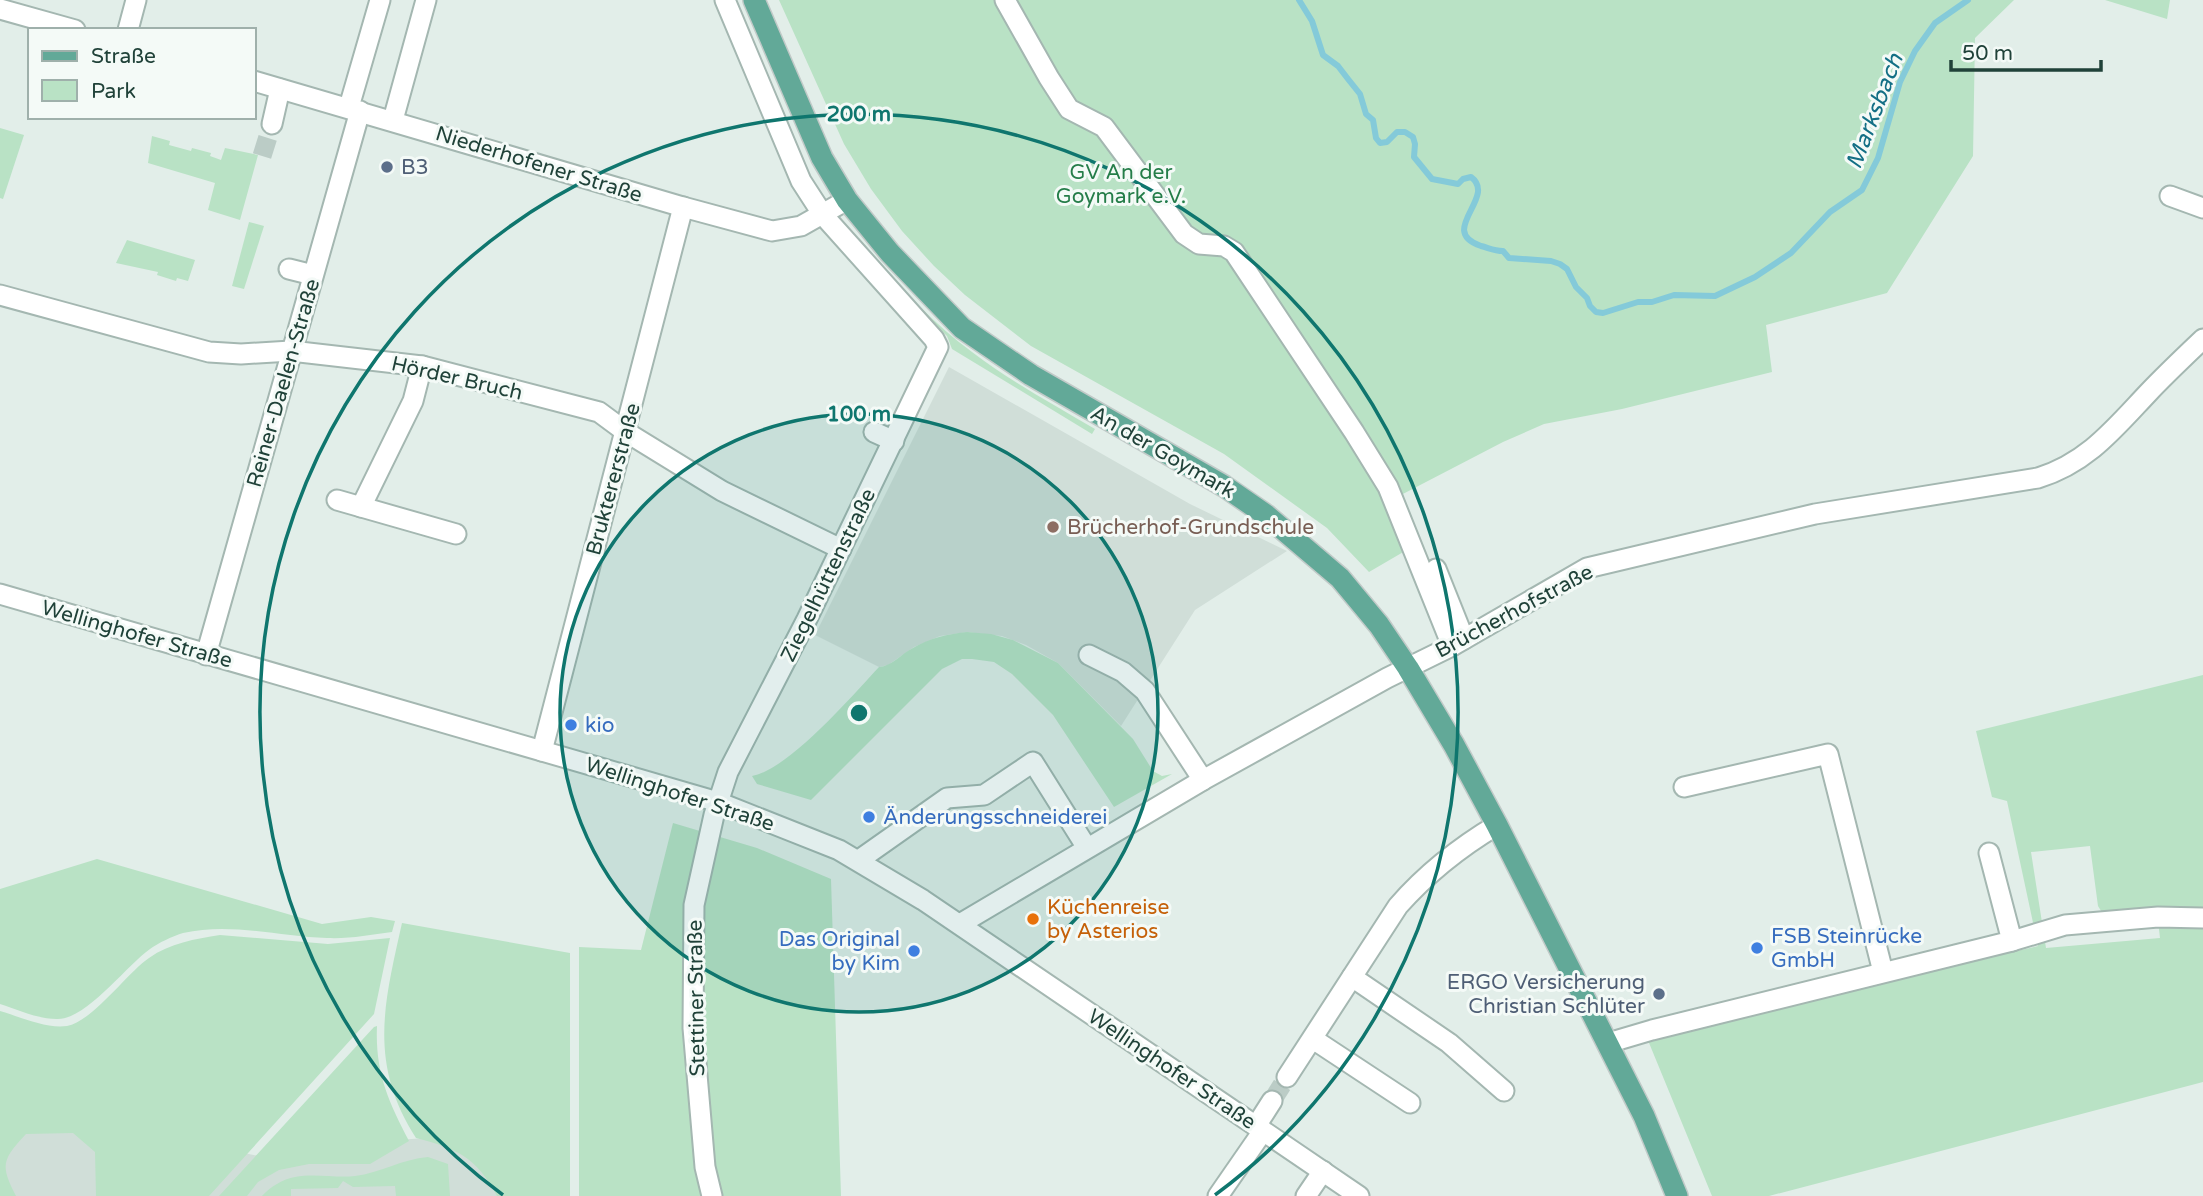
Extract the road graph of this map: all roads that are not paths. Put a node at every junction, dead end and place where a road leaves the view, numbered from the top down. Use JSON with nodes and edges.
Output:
{"nodes":[{"id":1,"x":136,"y":0,"type":"edge"},
{"id":2,"x":380,"y":0,"type":"edge"},
{"id":3,"x":426,"y":0,"type":"edge"},
{"id":4,"x":725,"y":0,"type":"edge"},
{"id":5,"x":754,"y":0,"type":"edge"},
{"id":6,"x":1005,"y":0,"type":"edge"},
{"id":7,"x":0,"y":9,"type":"edge"},
{"id":8,"x":68,"y":28,"type":"edge"},
{"id":9,"x":129,"y":28,"type":"edge"},
{"id":10,"x":256,"y":82,"type":"edge"},
{"id":11,"x":280,"y":89,"type":"junction"},
{"id":12,"x":355,"y":109,"type":"junction"},
{"id":13,"x":393,"y":120,"type":"junction"},
{"id":14,"x":272,"y":124,"type":"tunnel mouth"},
{"id":15,"x":2170,"y":196,"type":"dead end"},
{"id":16,"x":847,"y":200,"type":"junction"},
{"id":17,"x":683,"y":207,"type":"junction"},
{"id":18,"x":2203,"y":208,"type":"edge"},
{"id":19,"x":823,"y":215,"type":"junction"},
{"id":20,"x":289,"y":269,"type":"dead end"},
{"id":21,"x":313,"y":275,"type":"junction"},
{"id":22,"x":0,"y":295,"type":"edge"},
{"id":23,"x":2203,"y":339,"type":"edge"},
{"id":24,"x":291,"y":351,"type":"junction"},
{"id":25,"x":422,"y":366,"type":"junction"},
{"id":26,"x":626,"y":432,"type":"junction"},
{"id":27,"x":874,"y":432,"type":"dead end"},
{"id":28,"x":894,"y":441,"type":"junction"},
{"id":29,"x":337,"y":500,"type":"dead end"},
{"id":30,"x":361,"y":507,"type":"junction"},
{"id":31,"x":457,"y":534,"type":"dead end"},
{"id":32,"x":841,"y":549,"type":"junction"},
{"id":33,"x":1436,"y":569,"type":"dead end"},
{"id":34,"x":0,"y":594,"type":"edge"},
{"id":35,"x":1458,"y":643,"type":"junction"},
{"id":36,"x":206,"y":655,"type":"junction"},
{"id":37,"x":1089,"y":655,"type":"dead end"},
{"id":38,"x":1408,"y":668,"type":"junction"},
{"id":39,"x":542,"y":751,"type":"junction"},
{"id":40,"x":1203,"y":780,"type":"junction"},
{"id":41,"x":1684,"y":787,"type":"dead end"},
{"id":42,"x":718,"y":802,"type":"junction"},
{"id":43,"x":1497,"y":825,"type":"junction"},
{"id":44,"x":1087,"y":848,"type":"junction"},
{"id":45,"x":1989,"y":853,"type":"dead end"},
{"id":46,"x":859,"y":860,"type":"junction"},
{"id":47,"x":2203,"y":918,"type":"edge"},
{"id":48,"x":960,"y":925,"type":"junction"},
{"id":49,"x":2012,"y":941,"type":"junction"},
{"id":50,"x":1882,"y":972,"type":"junction"},
{"id":51,"x":1352,"y":977,"type":"junction"},
{"id":52,"x":1313,"y":1039,"type":"junction"},
{"id":53,"x":1608,"y":1043,"type":"junction"},
{"id":54,"x":1287,"y":1077,"type":"tunnel mouth"},
{"id":55,"x":1504,"y":1091,"type":"dead end"},
{"id":56,"x":1272,"y":1101,"type":"tunnel mouth"},
{"id":57,"x":1410,"y":1103,"type":"dead end"},
{"id":58,"x":1259,"y":1128,"type":"junction"},
{"id":59,"x":1323,"y":1171,"type":"junction"},
{"id":60,"x":712,"y":1196,"type":"edge"},
{"id":61,"x":1218,"y":1196,"type":"edge"},
{"id":62,"x":1306,"y":1196,"type":"edge"},
{"id":63,"x":1359,"y":1196,"type":"edge"},
{"id":64,"x":1677,"y":1196,"type":"edge"}],
"edges":[{"from":1,"to":9,"type":"street"},
{"from":2,"to":12,"type":"street","name":"Reiner-Daelen-Straße"},
{"from":3,"to":13,"type":"street"},
{"from":4,"to":19,"type":"street"},
{"from":5,"to":16,"type":"main road","name":"An der Goymark"},
{"from":6,"to":35,"type":"street"},
{"from":7,"to":8,"type":"street"},
{"from":10,"to":11,"type":"street","name":"Niederhofener Straße"},
{"from":11,"to":12,"type":"street","name":"Niederhofener Straße"},
{"from":11,"to":14,"type":"street"},
{"from":12,"to":13,"type":"street","name":"Niederhofener Straße"},
{"from":12,"to":21,"type":"street","name":"Reiner-Daelen-Straße"},
{"from":13,"to":17,"type":"street","name":"Niederhofener Straße"},
{"from":15,"to":18,"type":"street"},
{"from":16,"to":19,"type":"street","name":"Niederhofener Straße"},
{"from":16,"to":38,"type":"main road","name":"An der Goymark"},
{"from":17,"to":19,"type":"street","name":"Niederhofener Straße"},
{"from":17,"to":26,"type":"street","name":"Bruktererstraße"},
{"from":19,"to":28,"type":"street","name":"Ziegelhüttenstraße"},
{"from":20,"to":21,"type":"street"},
{"from":21,"to":24,"type":"street","name":"Reiner-Daelen-Straße"},
{"from":22,"to":24,"type":"street","name":"Hörder Bruch"},
{"from":23,"to":35,"type":"street","name":"Brücherhofstraße"},
{"from":24,"to":25,"type":"street","name":"Hörder Bruch"},
{"from":24,"to":36,"type":"street","name":"Reiner-Daelen-Straße"},
{"from":25,"to":26,"type":"street","name":"Hörder Bruch"},
{"from":25,"to":30,"type":"street"},
{"from":26,"to":32,"type":"street","name":"Hörder Bruch"},
{"from":26,"to":39,"type":"street","name":"Bruktererstraße"},
{"from":27,"to":28,"type":"street"},
{"from":28,"to":32,"type":"street","name":"Ziegelhüttenstraße"},
{"from":29,"to":30,"type":"street"},
{"from":30,"to":31,"type":"street"},
{"from":32,"to":42,"type":"street","name":"Ziegelhüttenstraße"},
{"from":33,"to":35,"type":"street"},
{"from":34,"to":36,"type":"street","name":"Wellinghofer Straße"},
{"from":35,"to":38,"type":"street","name":"Brücherhofstraße"},
{"from":36,"to":39,"type":"street","name":"Wellinghofer Straße"},
{"from":37,"to":40,"type":"street"},
{"from":38,"to":40,"type":"street","name":"Brücherhofstraße"},
{"from":38,"to":43,"type":"main road","name":"An der Goymark"},
{"from":39,"to":42,"type":"street","name":"Wellinghofer Straße"},
{"from":40,"to":44,"type":"street","name":"Brücherhofstraße"},
{"from":41,"to":50,"type":"street"},
{"from":42,"to":46,"type":"street","name":"Wellinghofer Straße"},
{"from":42,"to":60,"type":"street","name":"Stettiner Straße"},
{"from":43,"to":51,"type":"street"},
{"from":43,"to":53,"type":"main road","name":"An der Goymark"},
{"from":44,"to":46,"type":"street"},
{"from":44,"to":48,"type":"street","name":"Brücherhofstraße"},
{"from":45,"to":49,"type":"street"},
{"from":46,"to":48,"type":"street","name":"Wellinghofer Straße"},
{"from":47,"to":49,"type":"street"},
{"from":48,"to":58,"type":"street","name":"Wellinghofer Straße"},
{"from":49,"to":50,"type":"street"},
{"from":50,"to":53,"type":"street"},
{"from":51,"to":52,"type":"street"},
{"from":51,"to":55,"type":"street"},
{"from":52,"to":54,"type":"street"},
{"from":52,"to":57,"type":"street"},
{"from":53,"to":64,"type":"main road","name":"An der Goymark"},
{"from":56,"to":58,"type":"street"},
{"from":58,"to":59,"type":"street","name":"Wellinghofer Straße"},
{"from":58,"to":61,"type":"street"},
{"from":59,"to":62,"type":"street"},
{"from":59,"to":63,"type":"street","name":"Wellinghofer Straße"}]}
